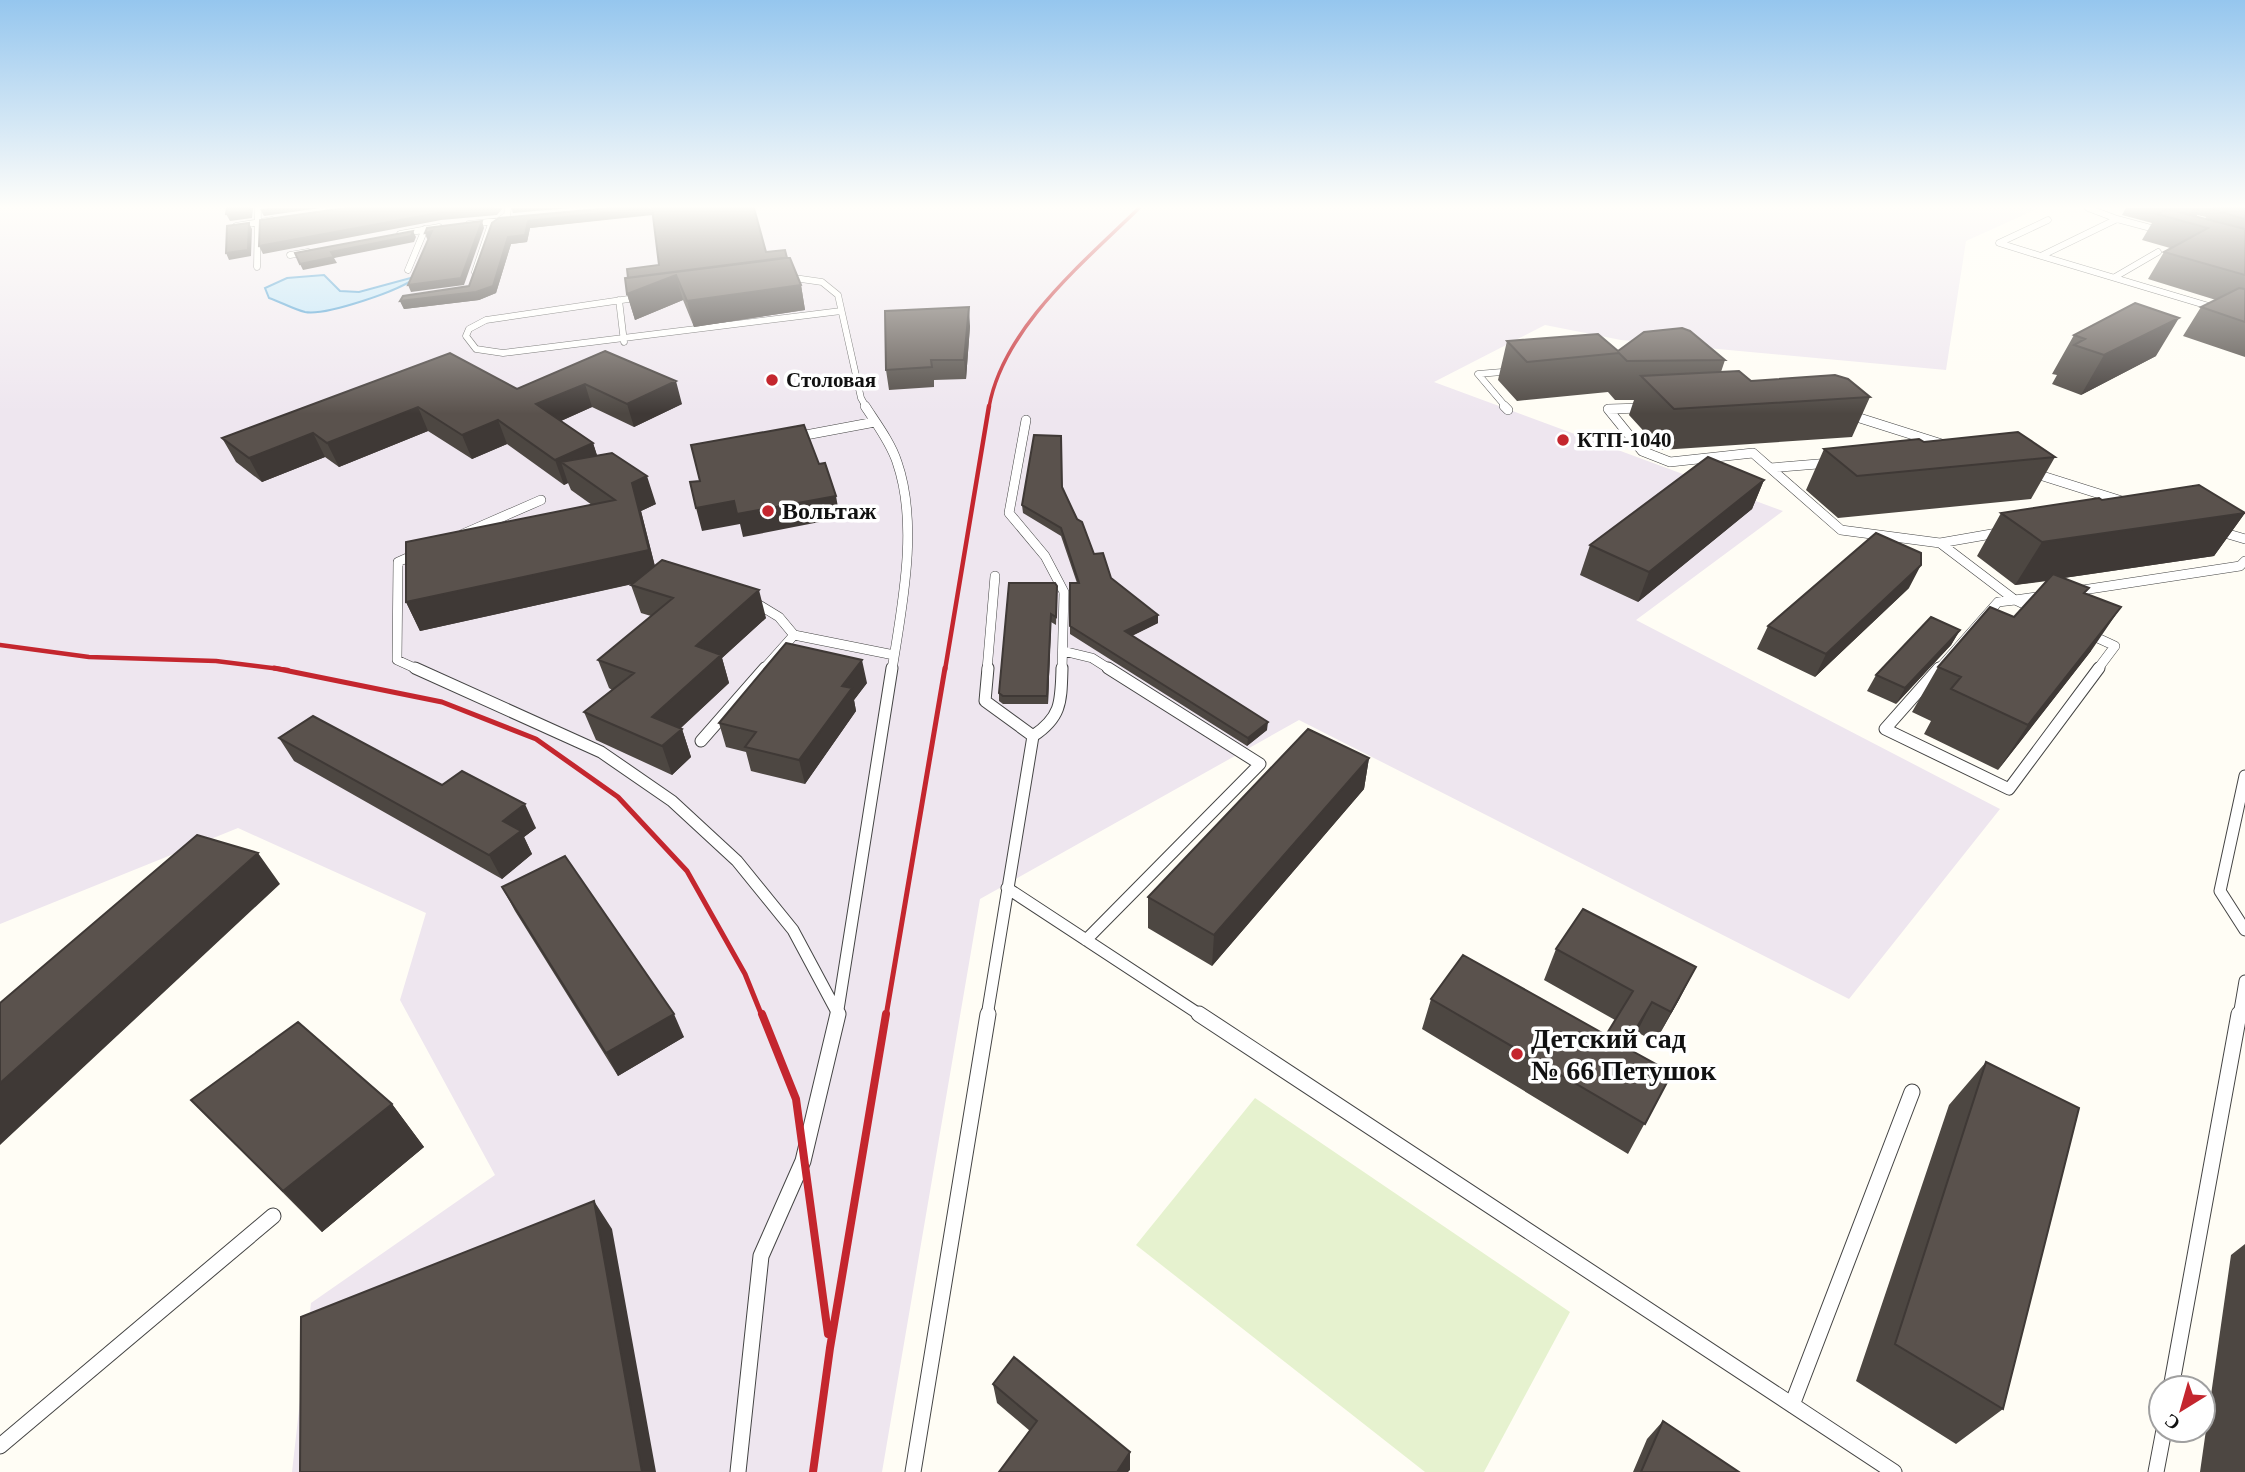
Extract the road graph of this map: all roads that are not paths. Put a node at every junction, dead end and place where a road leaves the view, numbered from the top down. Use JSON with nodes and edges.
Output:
{"nodes":[{"id":1,"x":2115,"y":277,"type":"edge"},
{"id":2,"x":774,"y":279,"type":"edge"},
{"id":3,"x":658,"y":295,"type":"edge"},
{"id":4,"x":619,"y":300,"type":"junction"},
{"id":5,"x":841,"y":311,"type":"junction"},
{"id":6,"x":2245,"y":317,"type":"edge"},
{"id":7,"x":624,"y":342,"type":"junction"},
{"id":8,"x":1517,"y":363,"type":"edge"},
{"id":9,"x":1649,"y":408,"type":"dead end"},
{"id":10,"x":1508,"y":410,"type":"dead end"},
{"id":11,"x":1838,"y":411,"type":"edge"},
{"id":12,"x":1026,"y":420,"type":"dead end"},
{"id":13,"x":875,"y":422,"type":"junction"},
{"id":14,"x":782,"y":439,"type":"edge"},
{"id":15,"x":1942,"y":454,"type":"edge"},
{"id":16,"x":1836,"y":463,"type":"edge"},
{"id":17,"x":1770,"y":468,"type":"junction"},
{"id":18,"x":2018,"y":468,"type":"edge"},
{"id":19,"x":541,"y":500,"type":"dead end"},
{"id":20,"x":2115,"y":512,"type":"edge"},
{"id":21,"x":2207,"y":527,"type":"edge"},
{"id":22,"x":2007,"y":531,"type":"edge"},
{"id":23,"x":2245,"y":539,"type":"edge"},
{"id":24,"x":446,"y":541,"type":"edge"},
{"id":25,"x":1940,"y":542,"type":"junction"},
{"id":26,"x":422,"y":552,"type":"edge"},
{"id":27,"x":2245,"y":561,"type":"edge"},
{"id":28,"x":995,"y":576,"type":"dead end"},
{"id":29,"x":2068,"y":592,"type":"edge"},
{"id":30,"x":734,"y":594,"type":"edge"},
{"id":31,"x":2054,"y":594,"type":"edge"},
{"id":32,"x":2015,"y":600,"type":"junction"},
{"id":33,"x":794,"y":635,"type":"junction"},
{"id":34,"x":1063,"y":651,"type":"junction"},
{"id":35,"x":894,"y":655,"type":"junction"},
{"id":36,"x":1033,"y":736,"type":"junction"},
{"id":37,"x":701,"y":741,"type":"dead end"},
{"id":38,"x":2245,"y":776,"type":"edge"},
{"id":39,"x":1007,"y":888,"type":"junction"},
{"id":40,"x":2245,"y":930,"type":"edge"},
{"id":41,"x":1086,"y":940,"type":"junction"},
{"id":42,"x":2245,"y":981,"type":"edge"},
{"id":43,"x":838,"y":1014,"type":"junction"},
{"id":44,"x":1912,"y":1091,"type":"dead end"},
{"id":45,"x":273,"y":1216,"type":"edge"},
{"id":46,"x":2174,"y":1374,"type":"edge"},
{"id":47,"x":1792,"y":1405,"type":"junction"},
{"id":48,"x":2161,"y":1444,"type":"edge"},
{"id":49,"x":0,"y":1446,"type":"edge"},
{"id":50,"x":738,"y":1472,"type":"edge"},
{"id":51,"x":913,"y":1472,"type":"edge"},
{"id":52,"x":1894,"y":1472,"type":"edge"},
{"id":53,"x":2156,"y":1472,"type":"edge"}],
"edges":[{"from":1,"to":6,"type":"lane"},
{"from":2,"to":5,"type":"lane"},
{"from":3,"to":4,"type":"lane"},
{"from":4,"to":7,"type":"lane"},
{"from":4,"to":7,"type":"lane"},
{"from":5,"to":7,"type":"lane"},
{"from":5,"to":13,"type":"lane"},
{"from":8,"to":10,"type":"lane"},
{"from":9,"to":17,"type":"lane"},
{"from":11,"to":15,"type":"lane"},
{"from":12,"to":34,"type":"lane"},
{"from":13,"to":14,"type":"lane"},
{"from":13,"to":35,"type":"lane"},
{"from":16,"to":17,"type":"lane"},
{"from":17,"to":25,"type":"lane"},
{"from":18,"to":20,"type":"lane"},
{"from":19,"to":24,"type":"lane"},
{"from":21,"to":23,"type":"lane"},
{"from":22,"to":25,"type":"lane"},
{"from":25,"to":32,"type":"lane"},
{"from":26,"to":43,"type":"lane"},
{"from":27,"to":29,"type":"lane"},
{"from":28,"to":36,"type":"lane"},
{"from":30,"to":33,"type":"lane"},
{"from":31,"to":32,"type":"lane"},
{"from":32,"to":32,"type":"lane"},
{"from":33,"to":35,"type":"lane"},
{"from":33,"to":37,"type":"lane"},
{"from":34,"to":36,"type":"lane"},
{"from":34,"to":41,"type":"lane"},
{"from":35,"to":43,"type":"lane"},
{"from":36,"to":39,"type":"lane"},
{"from":38,"to":40,"type":"lane"},
{"from":39,"to":41,"type":"lane"},
{"from":39,"to":51,"type":"lane"},
{"from":41,"to":47,"type":"lane"},
{"from":42,"to":46,"type":"lane"},
{"from":43,"to":50,"type":"lane"},
{"from":44,"to":47,"type":"lane"},
{"from":45,"to":49,"type":"lane"},
{"from":47,"to":52,"type":"lane"},
{"from":48,"to":53,"type":"lane"}]}
